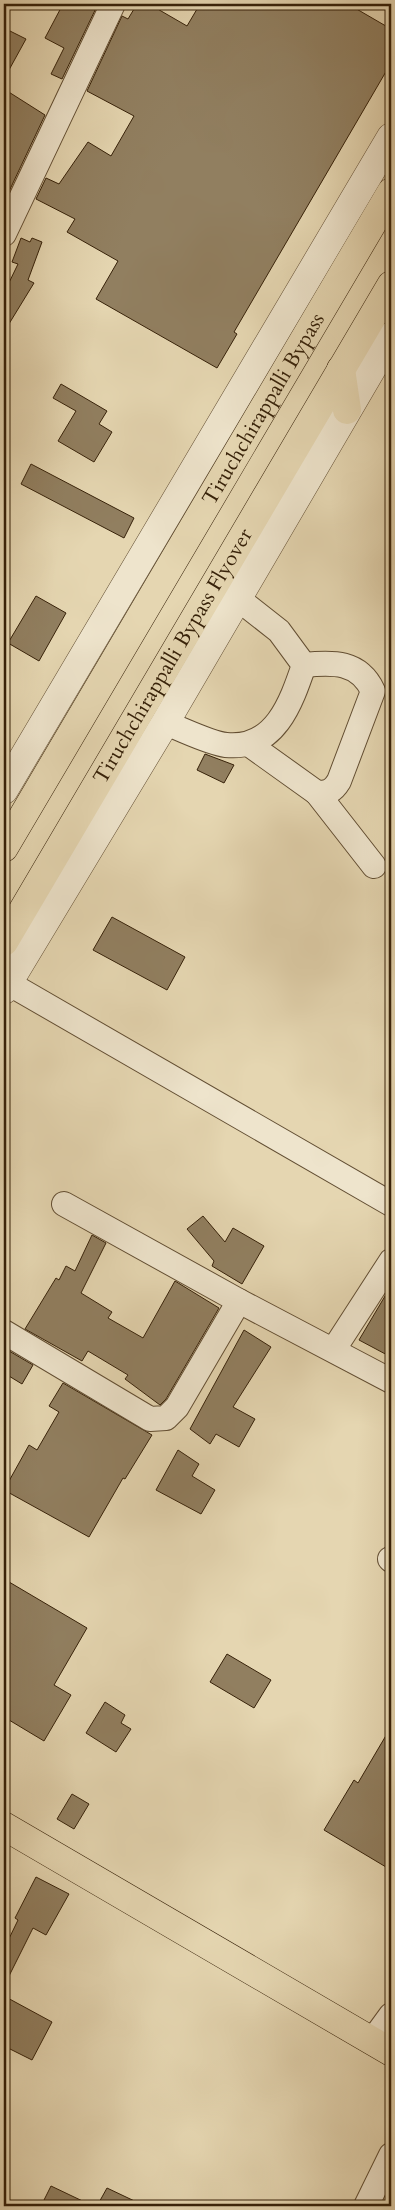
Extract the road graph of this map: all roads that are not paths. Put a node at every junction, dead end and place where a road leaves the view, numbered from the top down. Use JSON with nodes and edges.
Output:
{"nodes":[{"id":1,"x":113,"y":4,"type":"edge"},
{"id":2,"x":391,"y":137,"type":"edge"},
{"id":3,"x":391,"y":192,"type":"edge"},
{"id":4,"x":4,"y":234,"type":"edge"},
{"id":5,"x":391,"y":284,"type":"edge"},
{"id":6,"x":391,"y":336,"type":"edge"},
{"id":7,"x":341,"y":369,"type":"junction"},
{"id":8,"x":347,"y":410,"type":"junction"},
{"id":9,"x":236,"y":598,"type":"junction"},
{"id":10,"x":304,"y":666,"type":"junction"},
{"id":11,"x":165,"y":723,"type":"junction"},
{"id":12,"x":250,"y":745,"type":"junction"},
{"id":13,"x":4,"y":790,"type":"edge"},
{"id":14,"x":316,"y":793,"type":"junction"},
{"id":15,"x":4,"y":848,"type":"edge"},
{"id":16,"x":374,"y":866,"type":"dead end"},
{"id":17,"x":4,"y":942,"type":"edge"},
{"id":18,"x":6,"y":986,"type":"edge"},
{"id":19,"x":64,"y":1204,"type":"dead end"},
{"id":20,"x":391,"y":1204,"type":"edge"},
{"id":21,"x":391,"y":1261,"type":"edge"},
{"id":22,"x":239,"y":1301,"type":"junction"},
{"id":23,"x":4,"y":1332,"type":"edge"},
{"id":24,"x":334,"y":1349,"type":"junction"},
{"id":25,"x":391,"y":1381,"type":"edge"},
{"id":26,"x":4,"y":1826,"type":"edge"},
{"id":27,"x":391,"y":2016,"type":"edge"},
{"id":28,"x":382,"y":2046,"type":"edge"},
{"id":29,"x":391,"y":2155,"type":"edge"},
{"id":30,"x":366,"y":2206,"type":"edge"}],
"edges":[{"from":1,"to":4,"type":"street"},
{"from":2,"to":13,"type":"street"},
{"from":3,"to":15,"type":"main road","name":"Tiruchchirappalli Bypass"},
{"from":5,"to":7,"type":"main road"},
{"from":6,"to":8,"type":"street"},
{"from":7,"to":8,"type":"main road"},
{"from":7,"to":17,"type":"main road","name":"Tiruchchirappalli Bypass Flyover"},
{"from":8,"to":9,"type":"street"},
{"from":9,"to":10,"type":"street"},
{"from":9,"to":11,"type":"street"},
{"from":10,"to":12,"type":"street"},
{"from":10,"to":14,"type":"street"},
{"from":11,"to":12,"type":"street"},
{"from":11,"to":18,"type":"street"},
{"from":12,"to":14,"type":"street"},
{"from":14,"to":16,"type":"street"},
{"from":18,"to":20,"type":"street"},
{"from":19,"to":22,"type":"street"},
{"from":21,"to":24,"type":"street"},
{"from":22,"to":23,"type":"street"},
{"from":22,"to":24,"type":"street"},
{"from":24,"to":25,"type":"street"},
{"from":26,"to":28,"type":"main road"},
{"from":27,"to":28,"type":"street"},
{"from":29,"to":30,"type":"street"}]}
